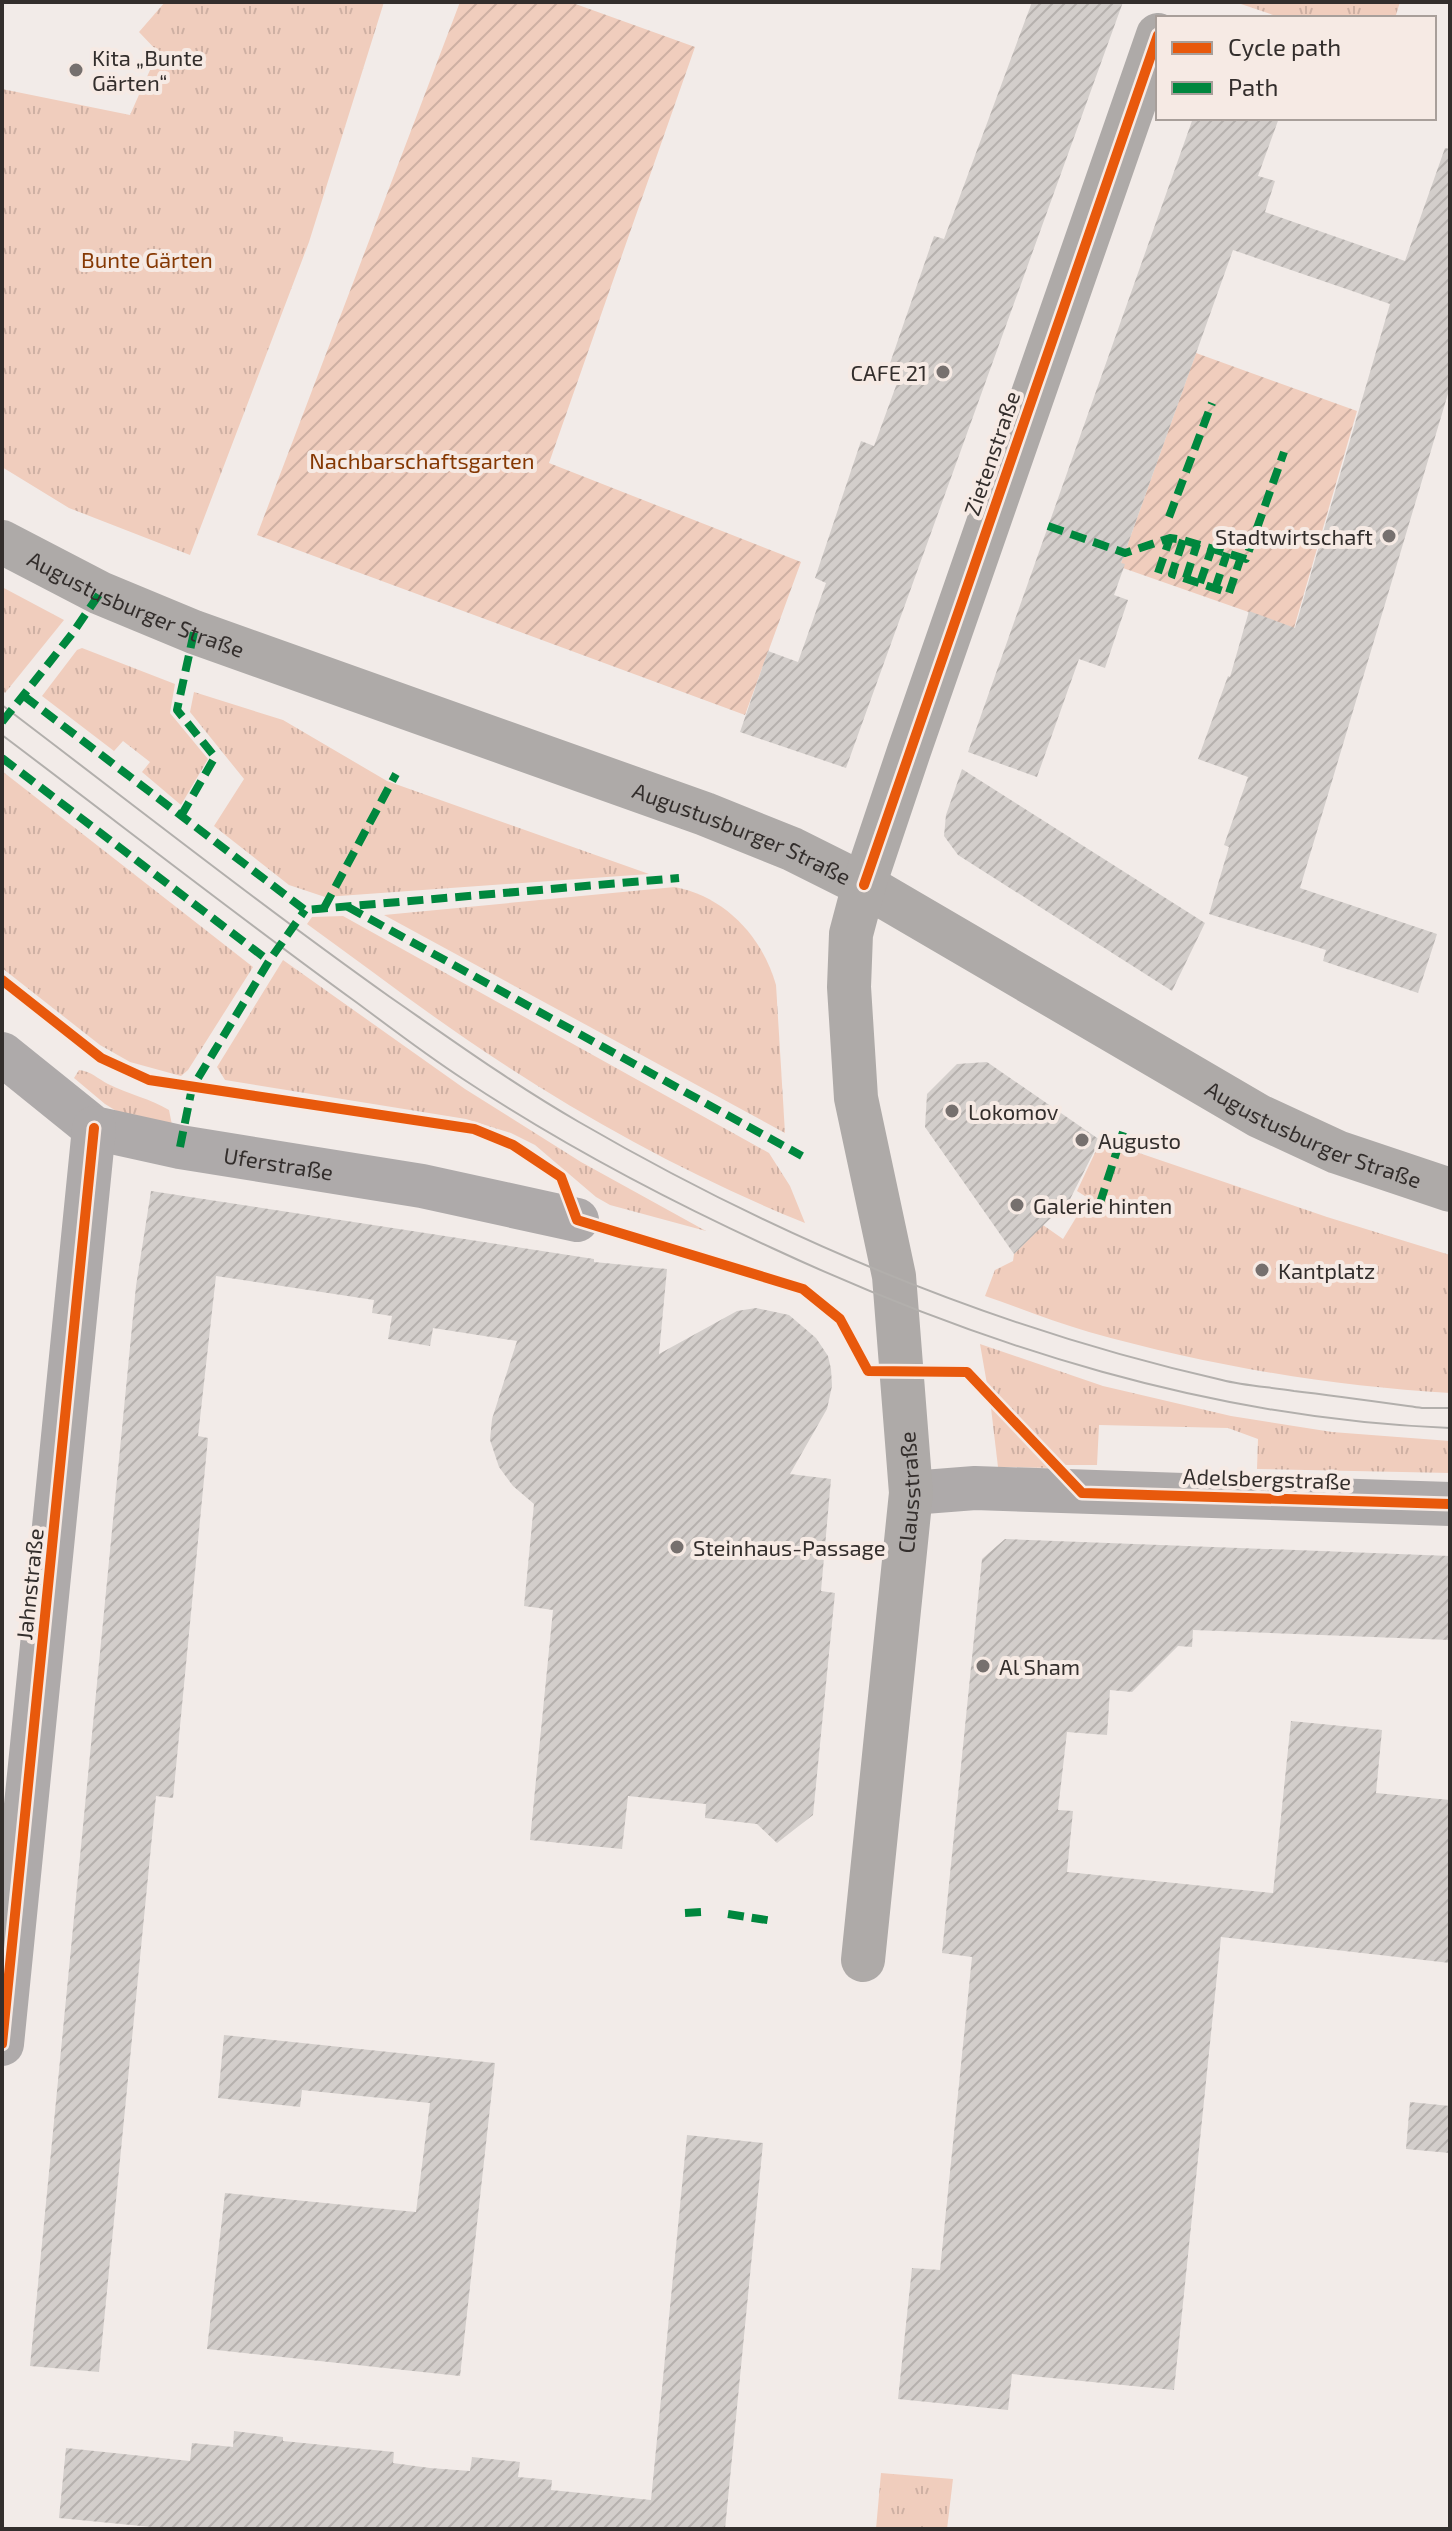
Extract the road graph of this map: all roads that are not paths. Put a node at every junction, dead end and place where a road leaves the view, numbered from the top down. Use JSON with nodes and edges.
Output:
{"nodes":[{"id":1,"x":1156,"y":41,"type":"edge"},
{"id":2,"x":2,"y":542,"type":"edge"},
{"id":3,"x":864,"y":885,"type":"junction"},
{"id":4,"x":2,"y":1054,"type":"edge"},
{"id":5,"x":94,"y":1128,"type":"junction"},
{"id":6,"x":1450,"y":1190,"type":"edge"},
{"id":7,"x":577,"y":1220,"type":"dead end"},
{"id":8,"x":911,"y":1493,"type":"junction"},
{"id":9,"x":1450,"y":1504,"type":"edge"},
{"id":10,"x":863,"y":1960,"type":"dead end"},
{"id":11,"x":2,"y":2044,"type":"edge"}],
"edges":[{"from":1,"to":3,"type":"main road","name":"Zietenstraße"},
{"from":2,"to":3,"type":"main road","name":"Augustusburger Straße"},
{"from":3,"to":6,"type":"main road","name":"Augustusburger Straße"},
{"from":3,"to":8,"type":"main road","name":"Clausstraße"},
{"from":4,"to":5,"type":"street","name":"Uferstraße"},
{"from":5,"to":7,"type":"street","name":"Uferstraße"},
{"from":5,"to":11,"type":"street","name":"Jahnstraße"},
{"from":8,"to":9,"type":"street","name":"Adelsbergstraße"},
{"from":8,"to":10,"type":"main road","name":"Clausstraße"}]}
